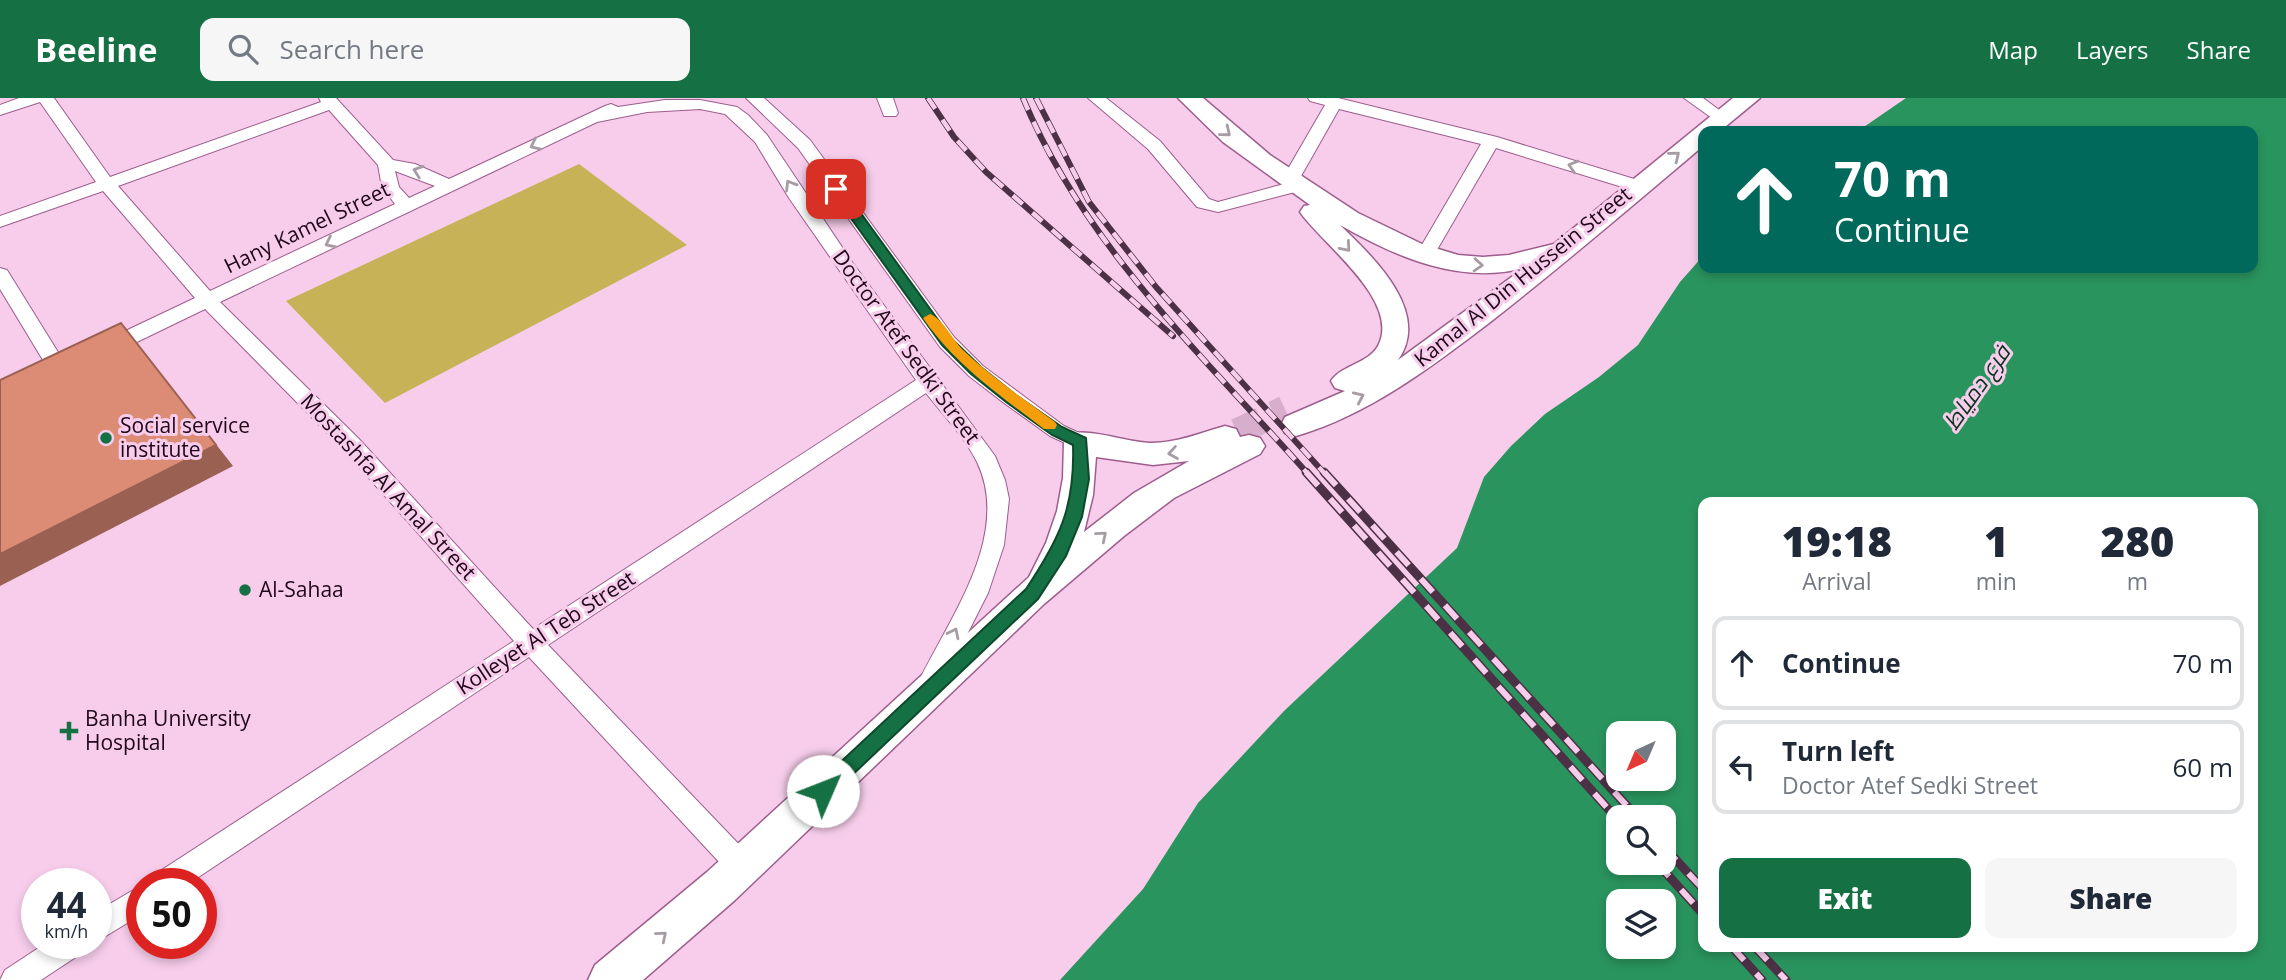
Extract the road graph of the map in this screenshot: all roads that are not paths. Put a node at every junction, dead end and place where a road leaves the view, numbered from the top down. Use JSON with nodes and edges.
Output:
{"nodes":[{"id":1,"x":35,"y":98,"type":"edge"},
{"id":2,"x":46,"y":98,"type":"edge"},
{"id":3,"x":634,"y":98,"type":"edge"},
{"id":4,"x":754,"y":98,"type":"edge"},
{"id":5,"x":1096,"y":98,"type":"edge"},
{"id":6,"x":1190,"y":98,"type":"edge"},
{"id":7,"x":1317,"y":98,"type":"edge"},
{"id":8,"x":1692,"y":98,"type":"edge"},
{"id":9,"x":1748,"y":98,"type":"edge"},
{"id":10,"x":329,"y":101,"type":"edge"},
{"id":11,"x":1335,"y":102,"type":"junction"},
{"id":12,"x":0,"y":110,"type":"edge"},
{"id":13,"x":776,"y":115,"type":"junction"},
{"id":14,"x":597,"y":117,"type":"junction"},
{"id":15,"x":745,"y":121,"type":"junction"},
{"id":16,"x":1709,"y":126,"type":"edge"},
{"id":17,"x":1713,"y":126,"type":"edge"},
{"id":18,"x":1698,"y":138,"type":"edge"},
{"id":19,"x":1491,"y":141,"type":"junction"},
{"id":20,"x":387,"y":164,"type":"junction"},
{"id":21,"x":105,"y":182,"type":"junction"},
{"id":22,"x":1289,"y":184,"type":"junction"},
{"id":23,"x":447,"y":185,"type":"junction"},
{"id":24,"x":1638,"y":186,"type":"junction"},
{"id":25,"x":406,"y":205,"type":"junction"},
{"id":26,"x":0,"y":222,"type":"edge"},
{"id":27,"x":1561,"y":250,"type":"junction"},
{"id":28,"x":1425,"y":255,"type":"junction"},
{"id":29,"x":0,"y":274,"type":"edge"},
{"id":30,"x":209,"y":302,"type":"junction"},
{"id":31,"x":928,"y":382,"type":"junction"},
{"id":32,"x":1080,"y":442,"type":"junction"},
{"id":33,"x":1032,"y":594,"type":"junction"},
{"id":34,"x":531,"y":643,"type":"junction"},
{"id":35,"x":925,"y":694,"type":"junction"},
{"id":36,"x":743,"y":867,"type":"junction"},
{"id":37,"x":188,"y":868,"type":"edge"},
{"id":38,"x":47,"y":959,"type":"edge"},
{"id":39,"x":15,"y":980,"type":"edge"},
{"id":40,"x":610,"y":980,"type":"edge"}],
"edges":[{"from":1,"to":12,"type":"street"},
{"from":2,"to":21,"type":"street","name":"Mostashfa Al Amal Street"},
{"from":3,"to":14,"type":"street","name":"Hany Kamel Street"},
{"from":4,"to":13,"type":"street","name":"Doctor Atef Sedki Street"},
{"from":5,"to":22,"type":"street"},
{"from":6,"to":22,"type":"main road","one_way":true},
{"from":7,"to":11,"type":"street"},
{"from":8,"to":16,"type":"street"},
{"from":9,"to":17,"type":"main road","name":"Kamal Al Din Hussein Street"},
{"from":10,"to":20,"type":"street"},
{"from":10,"to":21,"type":"street"},
{"from":11,"to":19,"type":"street"},
{"from":11,"to":22,"type":"street"},
{"from":13,"to":15,"type":"street"},
{"from":13,"to":32,"type":"street","name":"Doctor Atef Sedki Street"},
{"from":14,"to":15,"type":"street","name":"Doctor Atef Sedki Street"},
{"from":14,"to":23,"type":"street","name":"Hany Kamel Street","one_way":true},
{"from":31,"to":15,"type":"street","name":"Doctor Atef Sedki Street","one_way":true},
{"from":24,"to":18,"type":"main road","name":"Kamal Al Din Hussein Street","one_way":true},
{"from":24,"to":19,"type":"street","one_way":true},
{"from":19,"to":28,"type":"street"},
{"from":23,"to":20,"type":"street","one_way":true},
{"from":20,"to":25,"type":"street"},
{"from":21,"to":26,"type":"street"},
{"from":21,"to":30,"type":"street","name":"Mostashfa Al Amal Street"},
{"from":22,"to":27,"type":"main road","name":"Kamal Al Din Hussein Street","one_way":true},
{"from":22,"to":28,"type":"main road"},
{"from":23,"to":25,"type":"street","name":"Hany Kamel Street"},
{"from":24,"to":27,"type":"main road","name":"Kamal Al Din Hussein Street"},
{"from":25,"to":30,"type":"street","name":"Hany Kamel Street","one_way":true},
{"from":28,"to":27,"type":"main road","one_way":true},
{"from":29,"to":30,"type":"street","name":"Hany Kamel Street"},
{"from":30,"to":34,"type":"street","name":"Mostashfa Al Amal Street"},
{"from":31,"to":34,"type":"street","name":"Kolleyet Al Teb Street"},
{"from":35,"to":31,"type":"street","name":"Doctor Atef Sedki Street","one_way":true},
{"from":32,"to":33,"type":"main road"},
{"from":33,"to":32,"type":"main road","name":"Doctor Atef Sedki Street","one_way":true},
{"from":33,"to":35,"type":"main road"},
{"from":34,"to":36,"type":"street","name":"Mostashfa Al Amal Street"},
{"from":34,"to":37,"type":"street","name":"Kolleyet Al Teb Street"},
{"from":35,"to":36,"type":"main road"},
{"from":40,"to":36,"type":"main road","one_way":true},
{"from":38,"to":39,"type":"street"}]}
